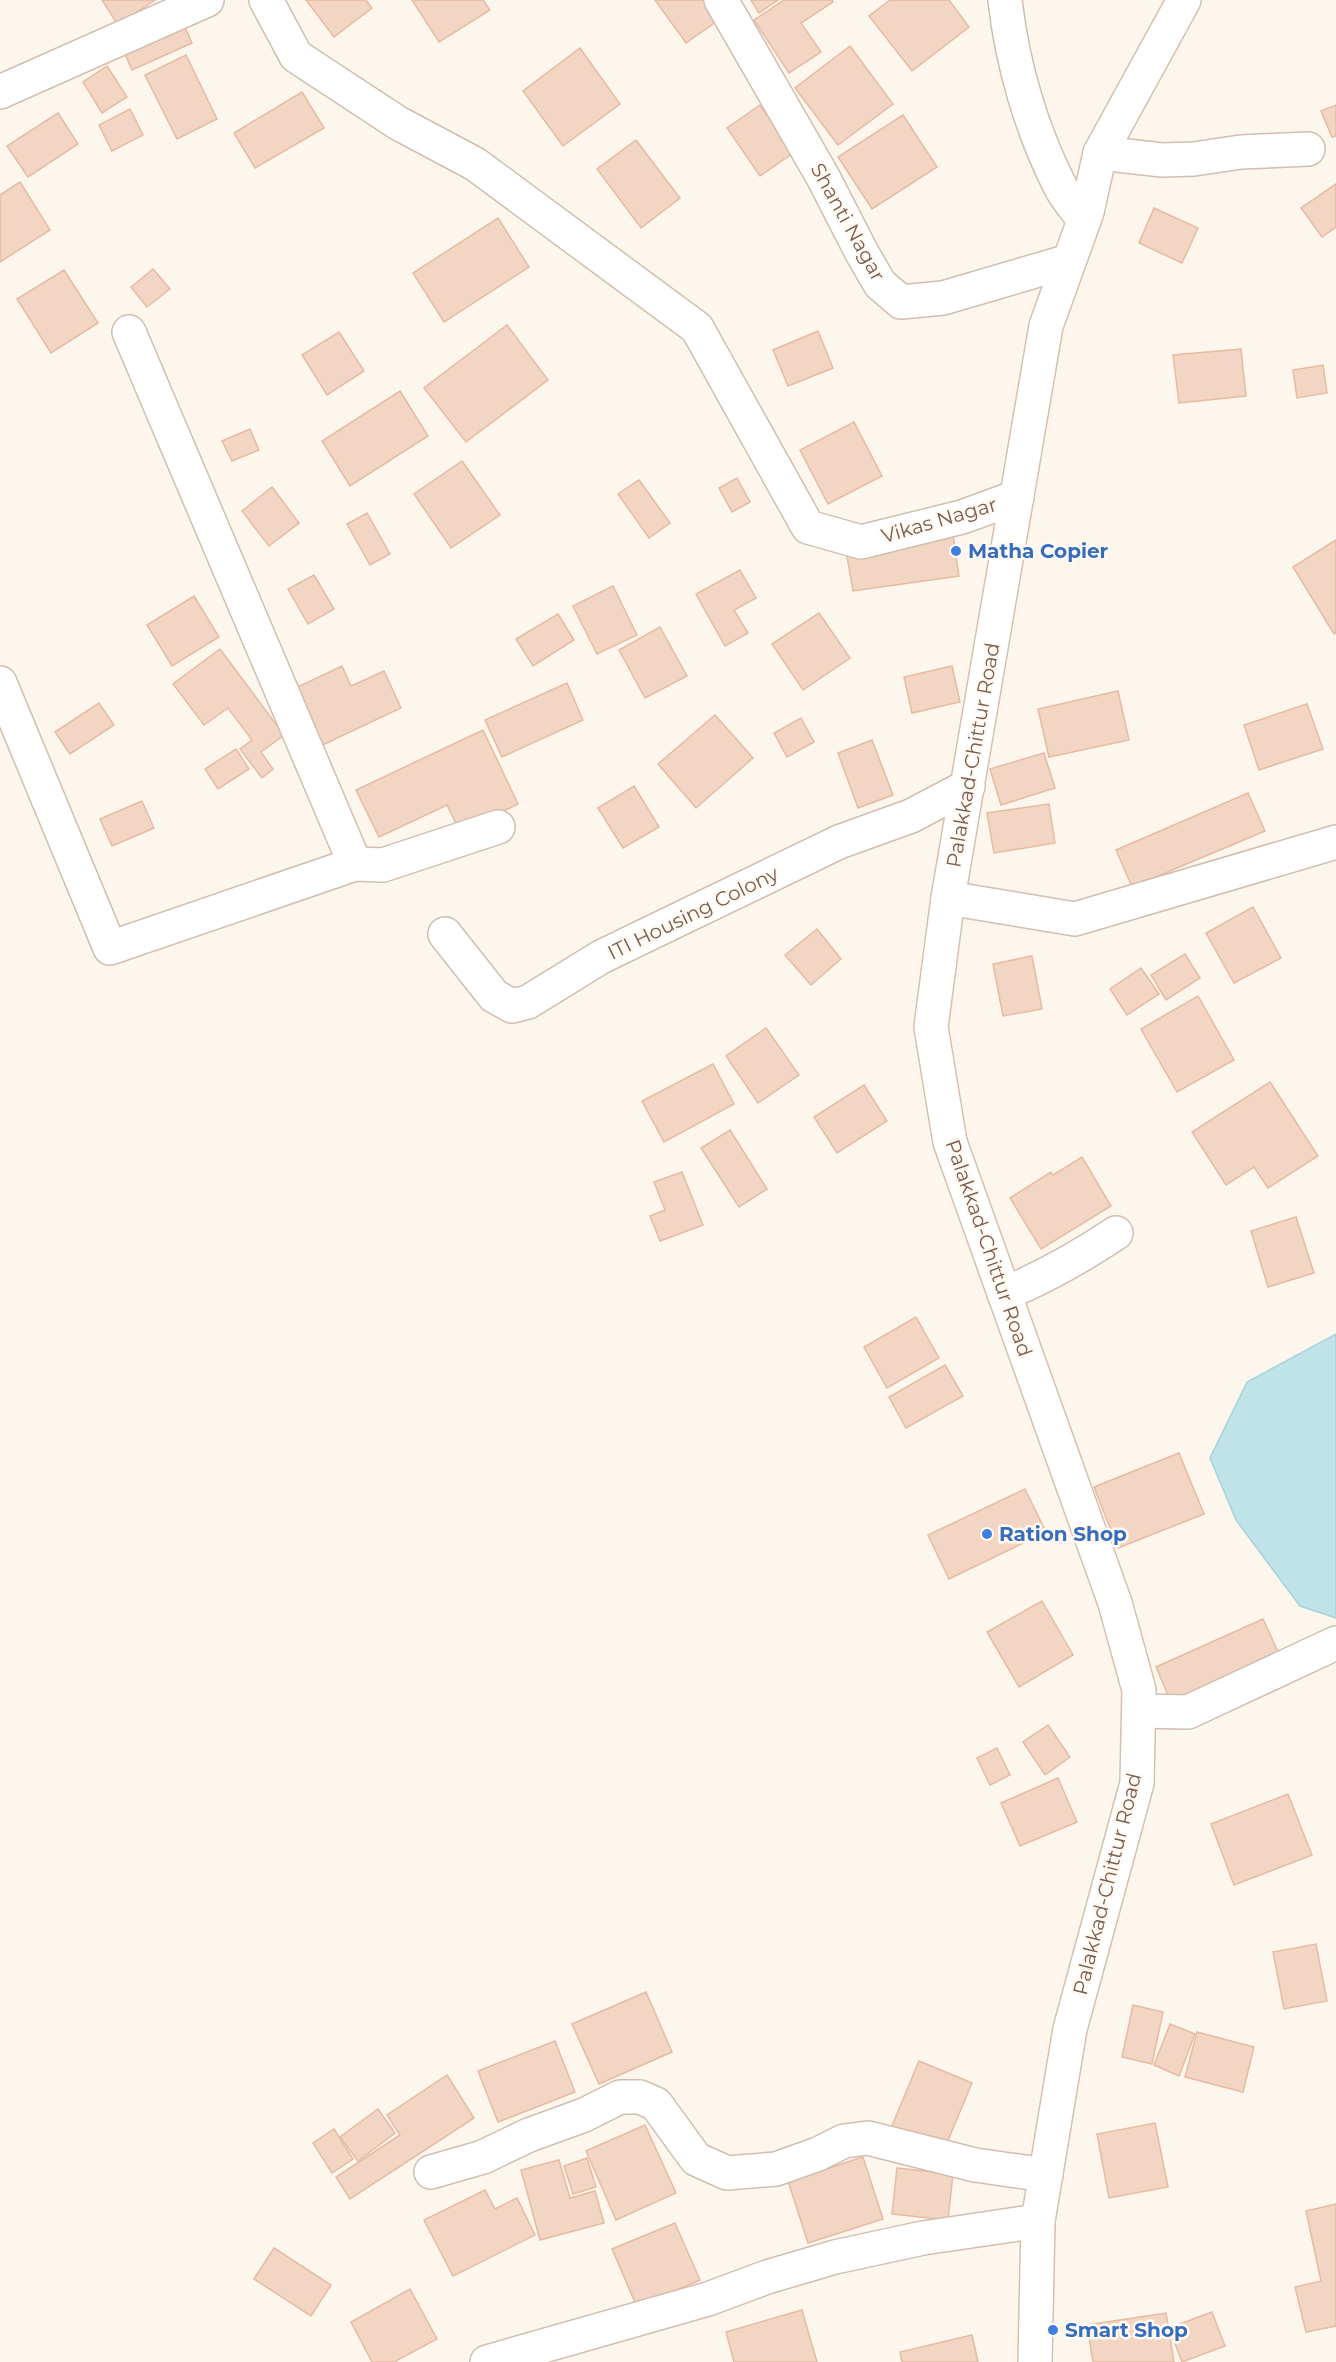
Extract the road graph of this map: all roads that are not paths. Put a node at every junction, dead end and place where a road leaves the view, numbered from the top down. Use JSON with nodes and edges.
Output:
{"nodes":[{"id":1,"x":207,"y":0,"type":"edge"},
{"id":2,"x":266,"y":0,"type":"edge"},
{"id":3,"x":721,"y":0,"type":"edge"},
{"id":4,"x":1005,"y":0,"type":"edge"},
{"id":5,"x":1184,"y":0,"type":"edge"},
{"id":6,"x":0,"y":92,"type":"edge"},
{"id":7,"x":1308,"y":149,"type":"dead end"},
{"id":8,"x":1100,"y":153,"type":"junction"},
{"id":9,"x":1084,"y":220,"type":"junction"},
{"id":10,"x":1069,"y":261,"type":"junction"},
{"id":11,"x":129,"y":332,"type":"dead end"},
{"id":12,"x":1017,"y":497,"type":"junction"},
{"id":13,"x":0,"y":683,"type":"edge"},
{"id":14,"x":968,"y":786,"type":"junction"},
{"id":15,"x":498,"y":827,"type":"dead end"},
{"id":16,"x":1336,"y":842,"type":"edge"},
{"id":17,"x":355,"y":864,"type":"junction"},
{"id":18,"x":948,"y":898,"type":"junction"},
{"id":19,"x":445,"y":934,"type":"dead end"},
{"id":20,"x":1116,"y":1233,"type":"dead end"},
{"id":21,"x":1004,"y":1294,"type":"junction"},
{"id":22,"x":1336,"y":1643,"type":"edge"},
{"id":23,"x":1139,"y":1711,"type":"junction"},
{"id":24,"x":431,"y":2172,"type":"dead end"},
{"id":25,"x":1046,"y":2175,"type":"junction"},
{"id":26,"x":1038,"y":2221,"type":"junction"},
{"id":27,"x":618,"y":2323,"type":"dead end"},
{"id":28,"x":486,"y":2362,"type":"edge"},
{"id":29,"x":1035,"y":2362,"type":"edge"}],
"edges":[{"from":1,"to":6,"type":"street"},
{"from":2,"to":12,"type":"street","name":"Vikas Nagar"},
{"from":3,"to":10,"type":"street","name":"Shanti Nagar"},
{"from":4,"to":9,"type":"street"},
{"from":5,"to":8,"type":"street","name":"Palakkad-Chittur Road"},
{"from":7,"to":8,"type":"street"},
{"from":8,"to":9,"type":"street","name":"Palakkad-Chittur Road"},
{"from":9,"to":10,"type":"street","name":"Palakkad-Chittur Road"},
{"from":10,"to":12,"type":"street","name":"Palakkad-Chittur Road"},
{"from":11,"to":17,"type":"street"},
{"from":12,"to":14,"type":"street","name":"Palakkad-Chittur Road"},
{"from":13,"to":17,"type":"street"},
{"from":14,"to":18,"type":"street","name":"Palakkad-Chittur Road"},
{"from":14,"to":19,"type":"street","name":"ITI Housing Colony"},
{"from":15,"to":17,"type":"street"},
{"from":16,"to":18,"type":"street"},
{"from":18,"to":21,"type":"street","name":"Palakkad-Chittur Road"},
{"from":20,"to":21,"type":"street"},
{"from":21,"to":23,"type":"street","name":"Palakkad-Chittur Road"},
{"from":22,"to":23,"type":"street"},
{"from":23,"to":25,"type":"street","name":"Palakkad-Chittur Road"},
{"from":24,"to":25,"type":"street"},
{"from":25,"to":26,"type":"street","name":"Palakkad-Chittur Road"},
{"from":26,"to":28,"type":"street"},
{"from":26,"to":29,"type":"street","name":"Palakkad-Chittur Road"},
{"from":27,"to":28,"type":"street"}]}
